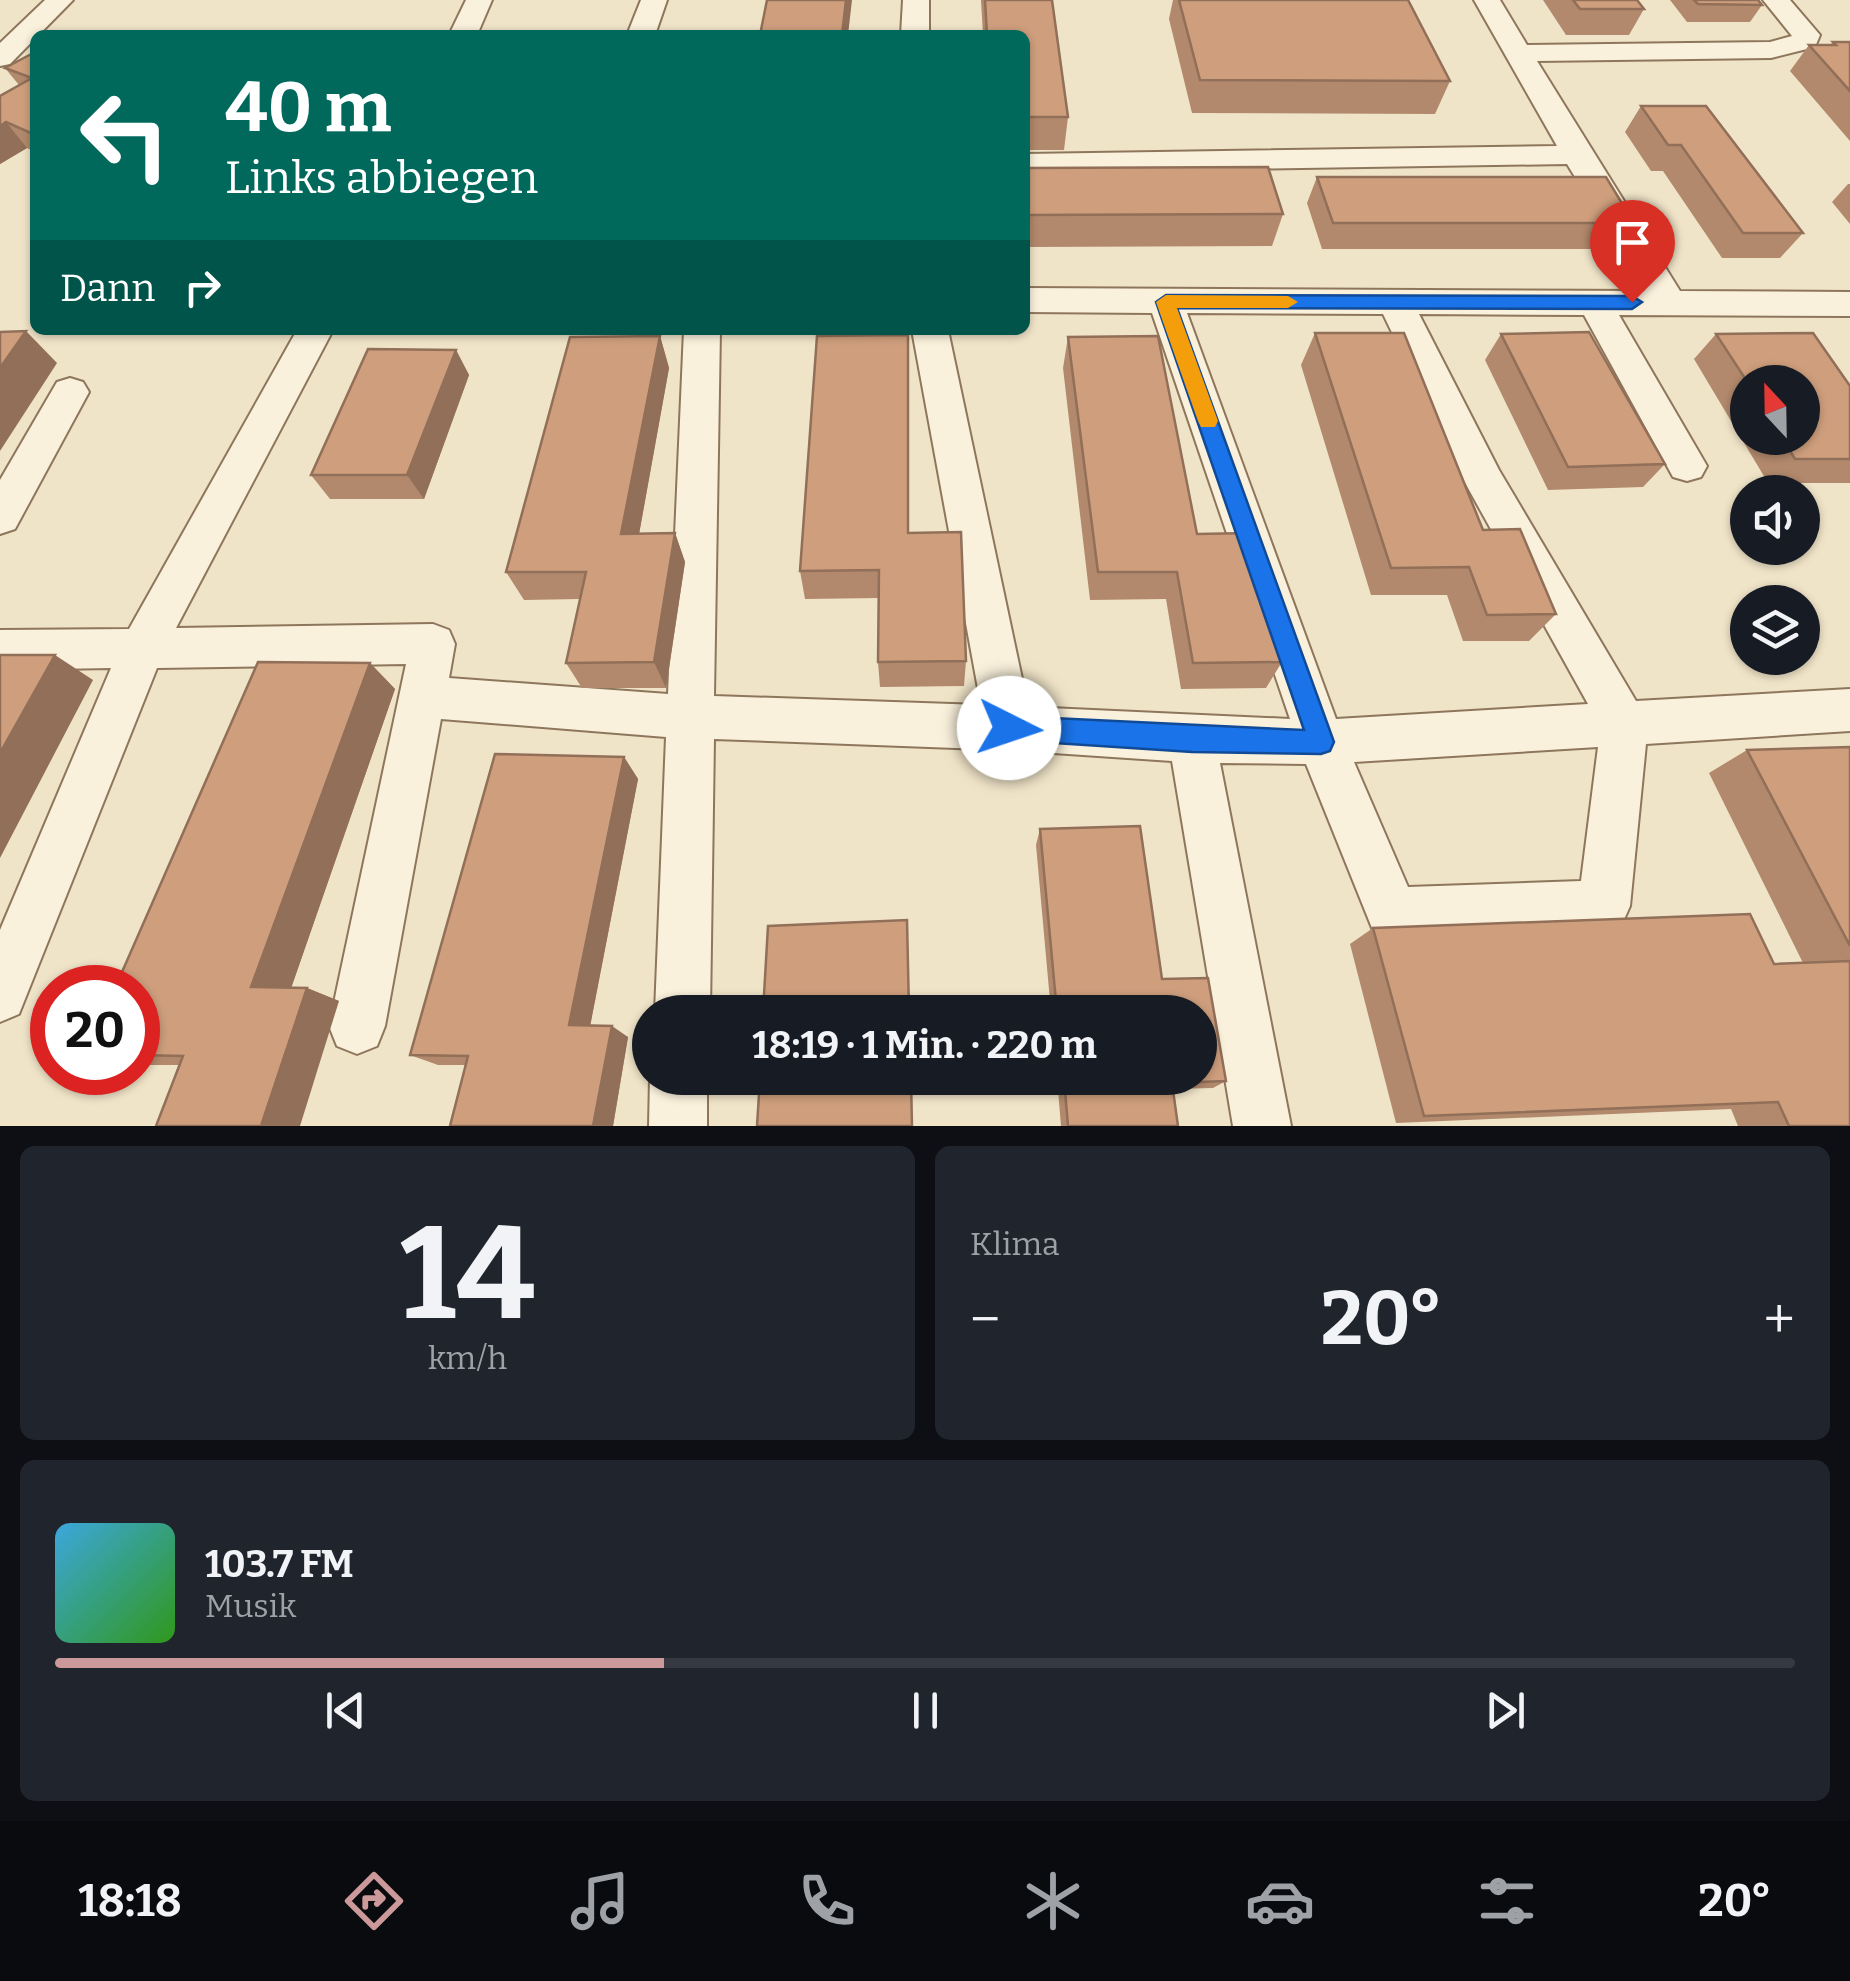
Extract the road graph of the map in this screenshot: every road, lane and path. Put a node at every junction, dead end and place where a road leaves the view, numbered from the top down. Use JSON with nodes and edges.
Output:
{"nodes":[{"id":1,"x":60,"y":0,"type":"edge"},
{"id":2,"x":479,"y":0,"type":"edge"},
{"id":3,"x":654,"y":0,"type":"edge"},
{"id":4,"x":916,"y":0,"type":"edge"},
{"id":5,"x":1487,"y":0,"type":"edge"},
{"id":6,"x":1776,"y":0,"type":"edge"},
{"id":7,"x":465,"y":30,"type":"edge"},
{"id":8,"x":643,"y":30,"type":"edge"},
{"id":9,"x":915,"y":30,"type":"edge"},
{"id":10,"x":1518,"y":52,"type":"junction"},
{"id":11,"x":30,"y":57,"type":"edge"},
{"id":12,"x":1,"y":58,"type":"edge"},
{"id":13,"x":1577,"y":156,"type":"junction"},
{"id":14,"x":1030,"y":163,"type":"edge"},
{"id":15,"x":1030,"y":300,"type":"edge"},
{"id":16,"x":1166,"y":302,"type":"junction"},
{"id":17,"x":1395,"y":302,"type":"junction"},
{"id":18,"x":1669,"y":302,"type":"junction"},
{"id":19,"x":1596,"y":303,"type":"junction"},
{"id":20,"x":1772,"y":303,"type":"junction"},
{"id":21,"x":1850,"y":304,"type":"edge"},
{"id":22,"x":312,"y":335,"type":"edge"},
{"id":23,"x":702,"y":335,"type":"edge"},
{"id":24,"x":931,"y":335,"type":"edge"},
{"id":25,"x":1794,"y":336,"type":"edge"},
{"id":26,"x":70,"y":392,"type":"dead end"},
{"id":27,"x":1687,"y":466,"type":"dead end"},
{"id":28,"x":0,"y":517,"type":"edge"},
{"id":29,"x":142,"y":648,"type":"junction"},
{"id":30,"x":0,"y":650,"type":"edge"},
{"id":31,"x":422,"y":697,"type":"junction"},
{"id":32,"x":1850,"y":710,"type":"edge"},
{"id":33,"x":692,"y":716,"type":"junction"},
{"id":34,"x":1624,"y":724,"type":"junction"},
{"id":35,"x":1009,"y":728,"type":"junction"},
{"id":36,"x":1192,"y":740,"type":"junction"},
{"id":37,"x":1321,"y":742,"type":"junction"},
{"id":38,"x":0,"y":994,"type":"edge"},
{"id":39,"x":683,"y":995,"type":"edge"},
{"id":40,"x":357,"y":1026,"type":"dead end"},
{"id":41,"x":679,"y":1095,"type":"edge"},
{"id":42,"x":678,"y":1126,"type":"edge"},
{"id":43,"x":1262,"y":1126,"type":"edge"}],
"edges":[{"from":1,"to":12,"type":"lane"},
{"from":2,"to":7,"type":"lane"},
{"from":3,"to":8,"type":"lane"},
{"from":4,"to":9,"type":"lane"},
{"from":5,"to":10,"type":"lane"},
{"from":6,"to":10,"type":"lane"},
{"from":10,"to":13,"type":"lane"},
{"from":11,"to":12,"type":"lane"},
{"from":13,"to":14,"type":"lane"},
{"from":13,"to":18,"type":"lane"},
{"from":15,"to":16,"type":"lane"},
{"from":16,"to":17,"type":"lane"},
{"from":16,"to":37,"type":"lane"},
{"from":17,"to":19,"type":"lane"},
{"from":17,"to":34,"type":"lane"},
{"from":18,"to":19,"type":"lane"},
{"from":18,"to":20,"type":"lane"},
{"from":19,"to":27,"type":"lane"},
{"from":20,"to":21,"type":"lane"},
{"from":20,"to":25,"type":"lane"},
{"from":22,"to":29,"type":"lane"},
{"from":23,"to":33,"type":"lane"},
{"from":24,"to":35,"type":"lane"},
{"from":26,"to":28,"type":"lane"},
{"from":29,"to":30,"type":"lane"},
{"from":29,"to":31,"type":"lane"},
{"from":29,"to":38,"type":"lane"},
{"from":31,"to":33,"type":"lane"},
{"from":31,"to":40,"type":"lane"},
{"from":32,"to":34,"type":"lane"},
{"from":33,"to":35,"type":"lane"},
{"from":33,"to":39,"type":"lane"},
{"from":34,"to":37,"type":"lane"},
{"from":34,"to":37,"type":"lane"},
{"from":35,"to":36,"type":"lane"},
{"from":36,"to":37,"type":"lane"},
{"from":36,"to":43,"type":"lane"},
{"from":41,"to":42,"type":"lane"}]}
